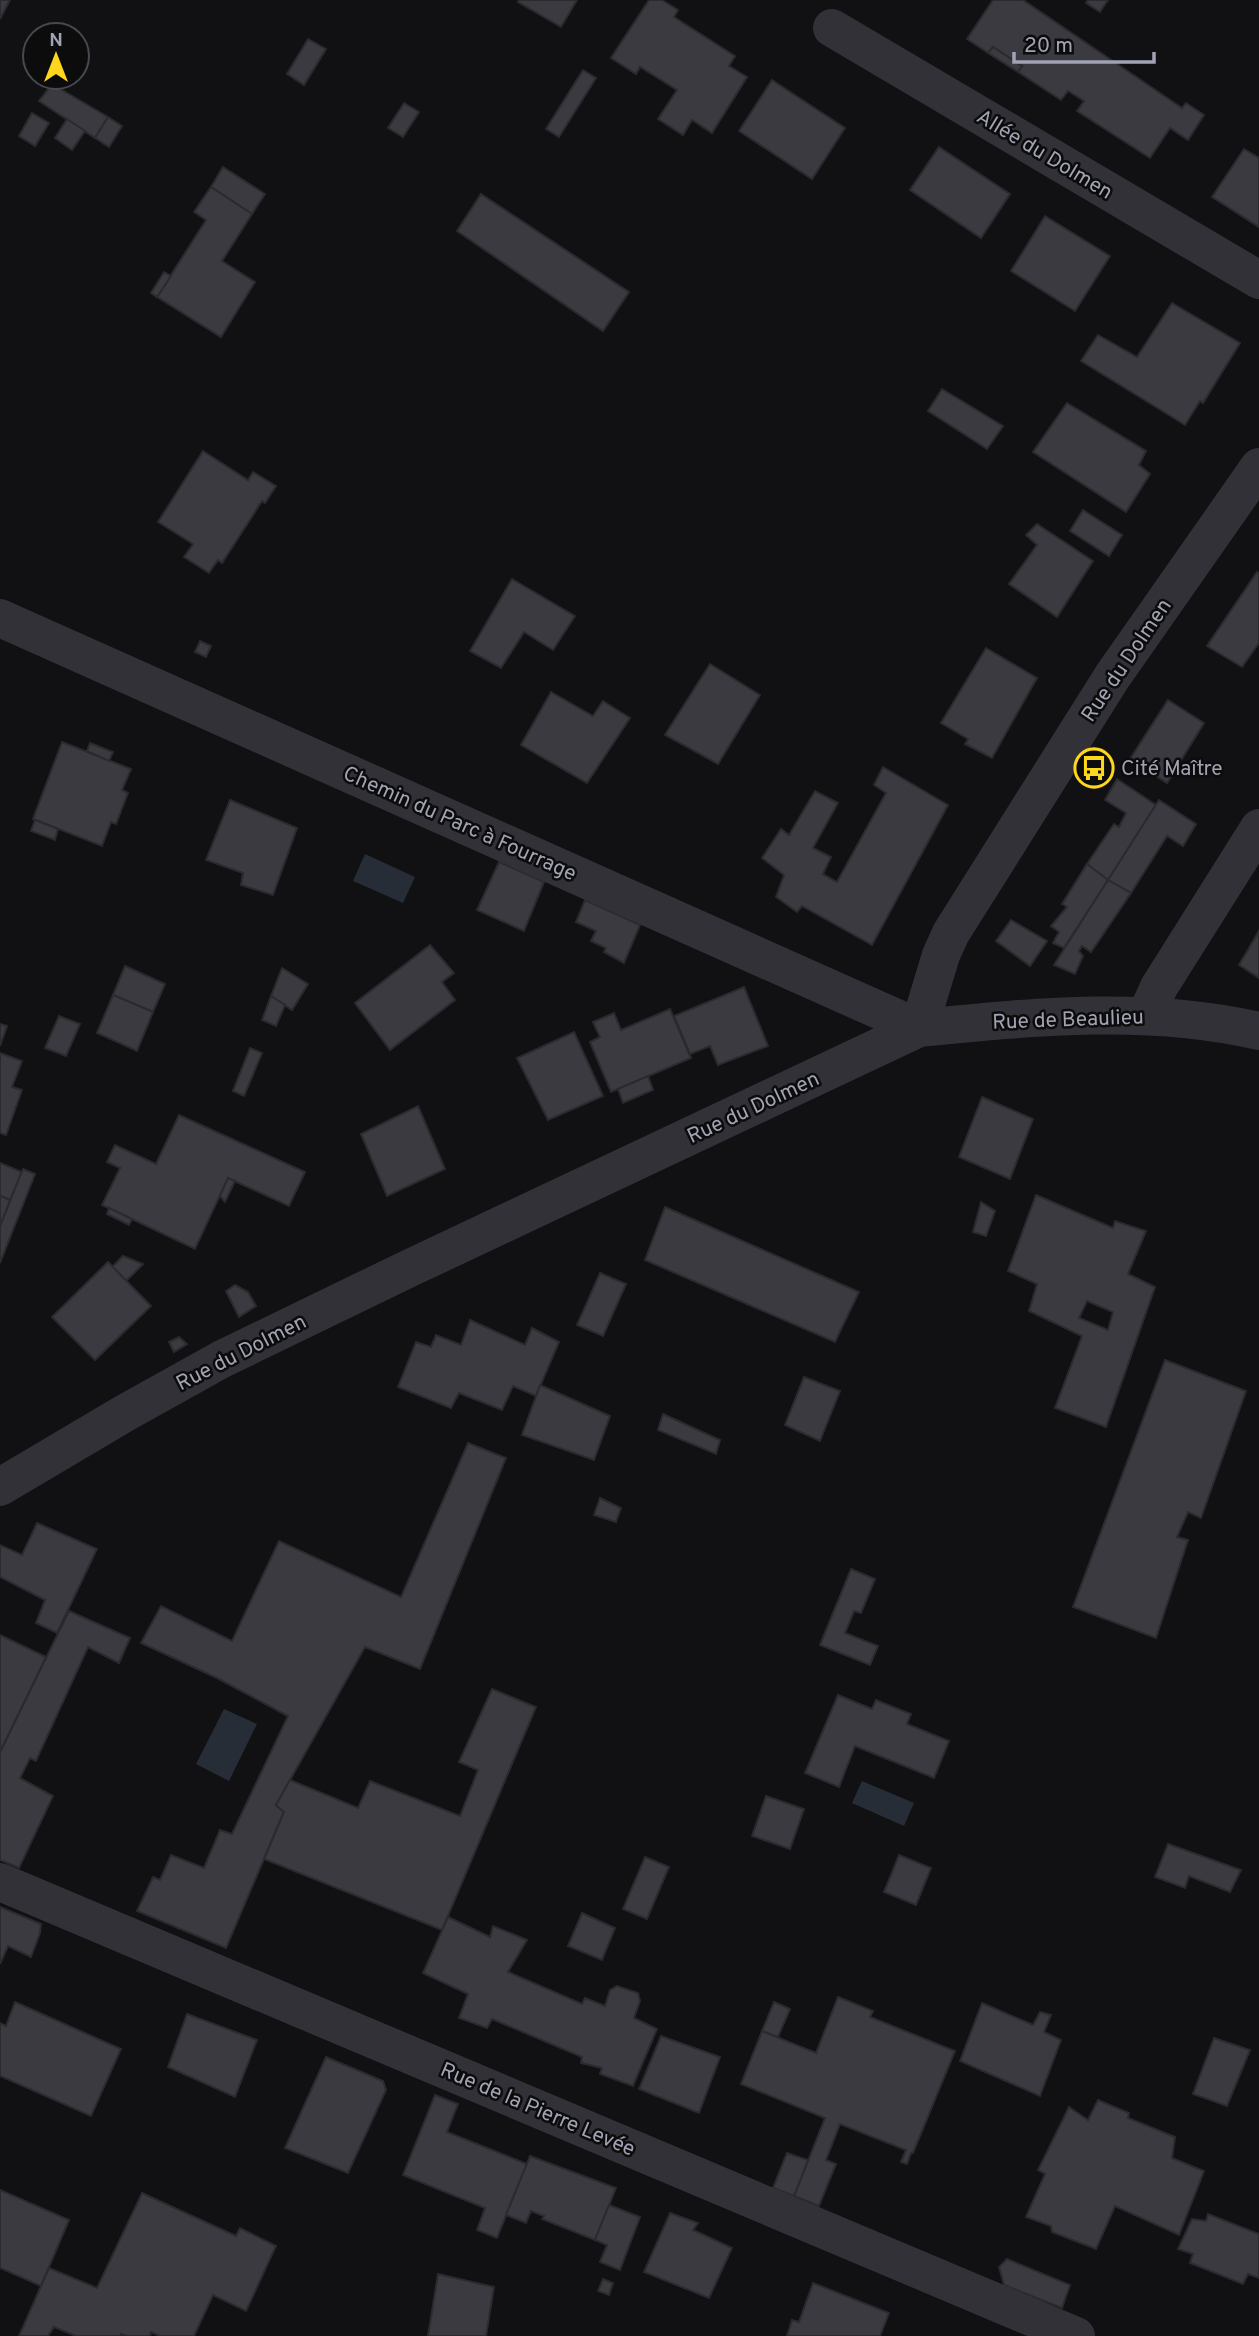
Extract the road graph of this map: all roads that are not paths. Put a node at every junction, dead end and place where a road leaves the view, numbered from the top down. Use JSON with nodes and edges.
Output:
{"nodes":[{"id":1,"x":832,"y":28,"type":"dead end"},
{"id":2,"x":1259,"y":280,"type":"edge"},
{"id":3,"x":1259,"y":467,"type":"edge"},
{"id":4,"x":0,"y":618,"type":"edge"},
{"id":5,"x":1259,"y":828,"type":"edge"},
{"id":6,"x":1146,"y":1016,"type":"junction"},
{"id":7,"x":919,"y":1028,"type":"junction"},
{"id":8,"x":1259,"y":1031,"type":"edge"},
{"id":9,"x":0,"y":1487,"type":"edge"},
{"id":10,"x":0,"y":1882,"type":"edge"},
{"id":11,"x":1076,"y":2336,"type":"edge"}],
"edges":[{"from":1,"to":2,"type":"street","name":"Allée du Dolmen"},
{"from":3,"to":7,"type":"street","name":"Rue du Dolmen"},
{"from":4,"to":7,"type":"street","name":"Chemin du Parc à Fourrage"},
{"from":5,"to":6,"type":"street"},
{"from":6,"to":7,"type":"street","name":"Rue de Beaulieu"},
{"from":6,"to":8,"type":"street","name":"Rue de Beaulieu"},
{"from":7,"to":9,"type":"street","name":"Rue du Dolmen"},
{"from":10,"to":11,"type":"street","name":"Rue de la Pierre Levée"}]}
